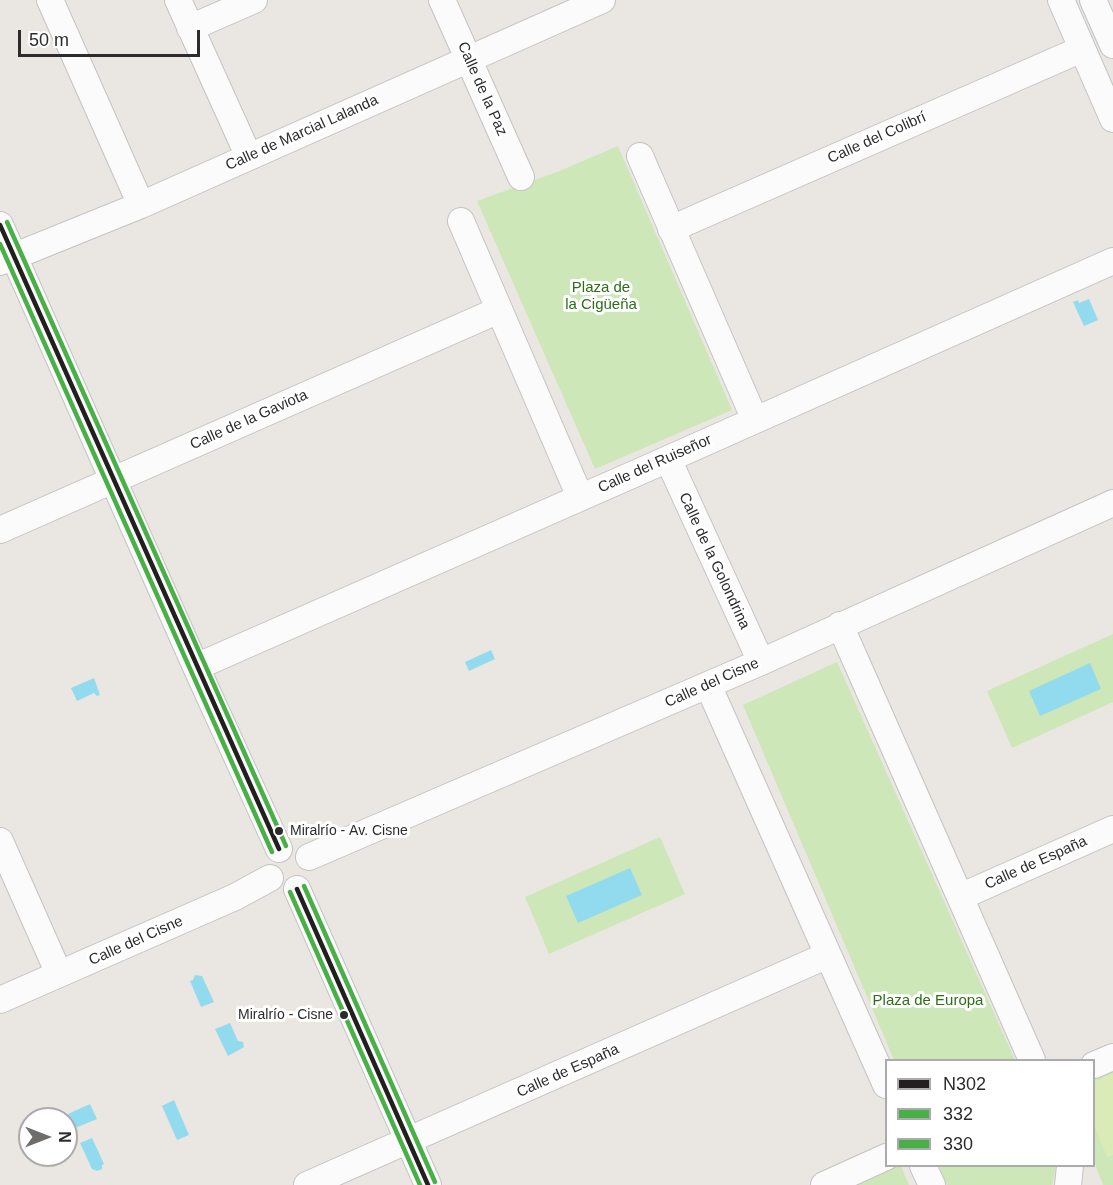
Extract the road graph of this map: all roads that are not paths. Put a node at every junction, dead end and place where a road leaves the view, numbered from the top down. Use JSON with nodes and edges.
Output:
{"nodes":[{"id":1,"x":50,"y":0,"type":"edge"},
{"id":2,"x":178,"y":0,"type":"edge"},
{"id":3,"x":254,"y":0,"type":"edge"},
{"id":4,"x":442,"y":0,"type":"edge"},
{"id":5,"x":602,"y":0,"type":"edge"},
{"id":6,"x":1061,"y":0,"type":"edge"},
{"id":7,"x":1093,"y":0,"type":"edge"},
{"id":8,"x":571,"y":6,"type":"edge"},
{"id":9,"x":190,"y":28,"type":"junction"},
{"id":10,"x":1113,"y":45,"type":"edge"},
{"id":11,"x":1082,"y":49,"type":"junction"},
{"id":12,"x":468,"y":59,"type":"junction"},
{"id":13,"x":1113,"y":119,"type":"edge"},
{"id":14,"x":640,"y":156,"type":"dead end"},
{"id":15,"x":249,"y":157,"type":"junction"},
{"id":16,"x":521,"y":177,"type":"dead end"},
{"id":17,"x":141,"y":205,"type":"junction"},
{"id":18,"x":461,"y":221,"type":"dead end"},
{"id":19,"x":0,"y":225,"type":"edge"},
{"id":20,"x":671,"y":229,"type":"junction"},
{"id":21,"x":7,"y":259,"type":"edge"},
{"id":22,"x":1113,"y":261,"type":"edge"},
{"id":23,"x":499,"y":310,"type":"junction"},
{"id":24,"x":755,"y":420,"type":"junction"},
{"id":25,"x":668,"y":459,"type":"junction"},
{"id":26,"x":114,"y":480,"type":"junction"},
{"id":27,"x":580,"y":497,"type":"junction"},
{"id":28,"x":1113,"y":503,"type":"edge"},
{"id":29,"x":0,"y":530,"type":"edge"},
{"id":30,"x":840,"y":625,"type":"junction"},
{"id":31,"x":761,"y":662,"type":"junction"},
{"id":32,"x":196,"y":667,"type":"junction"},
{"id":33,"x":708,"y":685,"type":"junction"},
{"id":34,"x":1113,"y":829,"type":"edge"},
{"id":35,"x":0,"y":841,"type":"edge"},
{"id":36,"x":279,"y":849,"type":"junction"},
{"id":37,"x":309,"y":857,"type":"junction"},
{"id":38,"x":270,"y":878,"type":"junction"},
{"id":39,"x":297,"y":889,"type":"junction"},
{"id":40,"x":960,"y":897,"type":"junction"},
{"id":41,"x":828,"y":955,"type":"junction"},
{"id":42,"x":59,"y":974,"type":"junction"},
{"id":43,"x":0,"y":1000,"type":"edge"},
{"id":44,"x":1113,"y":1057,"type":"edge"},
{"id":45,"x":1032,"y":1059,"type":"edge"},
{"id":46,"x":1095,"y":1065,"type":"edge"},
{"id":47,"x":885,"y":1083,"type":"edge"},
{"id":48,"x":408,"y":1141,"type":"junction"},
{"id":49,"x":885,"y":1157,"type":"edge"},
{"id":50,"x":923,"y":1167,"type":"edge"},
{"id":51,"x":1070,"y":1167,"type":"edge"},
{"id":52,"x":307,"y":1185,"type":"edge"},
{"id":53,"x":428,"y":1185,"type":"edge"},
{"id":54,"x":824,"y":1185,"type":"edge"},
{"id":55,"x":932,"y":1185,"type":"edge"},
{"id":56,"x":1068,"y":1185,"type":"edge"}],
"edges":[{"from":1,"to":17,"type":"street"},
{"from":2,"to":9,"type":"street"},
{"from":3,"to":9,"type":"street"},
{"from":4,"to":12,"type":"street","name":"Calle de la Paz"},
{"from":5,"to":8,"type":"street","name":"Calle de Marcial Lalanda"},
{"from":6,"to":11,"type":"street"},
{"from":7,"to":10,"type":"street"},
{"from":8,"to":12,"type":"street","name":"Calle de Marcial Lalanda"},
{"from":9,"to":15,"type":"street"},
{"from":11,"to":13,"type":"street"},
{"from":11,"to":20,"type":"street","name":"Calle del Colibrí"},
{"from":12,"to":15,"type":"street","name":"Calle de Marcial Lalanda"},
{"from":12,"to":16,"type":"street","name":"Calle de la Paz"},
{"from":14,"to":20,"type":"street"},
{"from":15,"to":17,"type":"street","name":"Calle de Marcial Lalanda"},
{"from":17,"to":21,"type":"street","name":"Calle de Marcial Lalanda"},
{"from":18,"to":23,"type":"street"},
{"from":19,"to":21,"type":"street"},
{"from":20,"to":24,"type":"street"},
{"from":21,"to":26,"type":"street"},
{"from":22,"to":24,"type":"street","name":"Calle del Ruiseñor"},
{"from":23,"to":26,"type":"street","name":"Calle de la Gaviota"},
{"from":23,"to":27,"type":"street"},
{"from":24,"to":25,"type":"street","name":"Calle del Ruiseñor"},
{"from":25,"to":27,"type":"street","name":"Calle del Ruiseñor"},
{"from":25,"to":31,"type":"street","name":"Calle de la Golondrina"},
{"from":26,"to":29,"type":"street","name":"Calle de la Gaviota"},
{"from":26,"to":32,"type":"street"},
{"from":27,"to":32,"type":"street","name":"Calle del Ruiseñor"},
{"from":28,"to":30,"type":"street","name":"Calle del Cisne"},
{"from":30,"to":31,"type":"street","name":"Calle del Cisne"},
{"from":30,"to":40,"type":"street"},
{"from":31,"to":33,"type":"street","name":"Calle del Cisne"},
{"from":32,"to":36,"type":"street"},
{"from":33,"to":37,"type":"street","name":"Calle del Cisne"},
{"from":33,"to":41,"type":"street"},
{"from":34,"to":40,"type":"street","name":"Calle de España"},
{"from":35,"to":42,"type":"street"},
{"from":36,"to":37,"type":"street"},
{"from":36,"to":38,"type":"street"},
{"from":37,"to":39,"type":"street"},
{"from":38,"to":39,"type":"street"},
{"from":38,"to":42,"type":"street","name":"Calle del Cisne"},
{"from":39,"to":48,"type":"street"},
{"from":40,"to":45,"type":"street"},
{"from":41,"to":47,"type":"street"},
{"from":41,"to":48,"type":"street","name":"Calle de España"},
{"from":42,"to":43,"type":"street","name":"Calle del Cisne"},
{"from":44,"to":46,"type":"street"},
{"from":48,"to":52,"type":"street","name":"Calle de España"},
{"from":48,"to":53,"type":"street"},
{"from":49,"to":54,"type":"street"},
{"from":50,"to":55,"type":"street"},
{"from":51,"to":56,"type":"street"}]}
